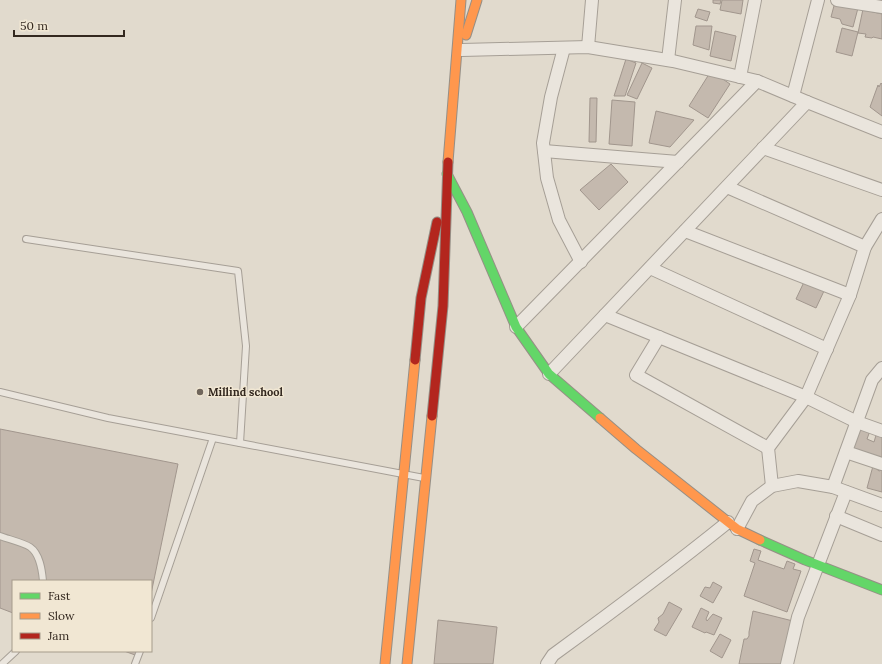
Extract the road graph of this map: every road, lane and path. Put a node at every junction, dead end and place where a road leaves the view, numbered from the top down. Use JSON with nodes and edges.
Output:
{"nodes":[{"id":1,"x":461,"y":0,"type":"edge"},
{"id":2,"x":477,"y":0,"type":"edge"},
{"id":3,"x":592,"y":0,"type":"edge"},
{"id":4,"x":675,"y":0,"type":"edge"},
{"id":5,"x":755,"y":0,"type":"edge"},
{"id":6,"x":818,"y":0,"type":"edge"},
{"id":7,"x":837,"y":0,"type":"edge"},
{"id":8,"x":882,"y":7,"type":"edge"},
{"id":9,"x":588,"y":47,"type":"junction"},
{"id":10,"x":564,"y":48,"type":"junction"},
{"id":11,"x":462,"y":50,"type":"junction"},
{"id":12,"x":668,"y":60,"type":"junction"},
{"id":13,"x":455,"y":73,"type":"junction"},
{"id":14,"x":740,"y":77,"type":"junction"},
{"id":15,"x":757,"y":81,"type":"junction"},
{"id":16,"x":793,"y":96,"type":"junction"},
{"id":17,"x":807,"y":102,"type":"junction"},
{"id":18,"x":882,"y":132,"type":"edge"},
{"id":19,"x":763,"y":148,"type":"junction"},
{"id":20,"x":544,"y":151,"type":"junction"},
{"id":21,"x":678,"y":162,"type":"junction"},
{"id":22,"x":447,"y":174,"type":"junction"},
{"id":23,"x":727,"y":186,"type":"junction"},
{"id":24,"x":882,"y":190,"type":"edge"},
{"id":25,"x":882,"y":219,"type":"edge"},
{"id":26,"x":685,"y":231,"type":"junction"},
{"id":27,"x":26,"y":239,"type":"dead end"},
{"id":28,"x":865,"y":247,"type":"junction"},
{"id":29,"x":581,"y":262,"type":"junction"},
{"id":30,"x":650,"y":268,"type":"junction"},
{"id":31,"x":850,"y":295,"type":"junction"},
{"id":32,"x":605,"y":315,"type":"junction"},
{"id":33,"x":516,"y":327,"type":"junction"},
{"id":34,"x":659,"y":337,"type":"junction"},
{"id":35,"x":826,"y":349,"type":"junction"},
{"id":36,"x":882,"y":368,"type":"edge"},
{"id":37,"x":550,"y":374,"type":"junction"},
{"id":38,"x":876,"y":387,"type":"edge"},
{"id":39,"x":0,"y":392,"type":"edge"},
{"id":40,"x":806,"y":397,"type":"junction"},
{"id":41,"x":857,"y":422,"type":"junction"},
{"id":42,"x":882,"y":430,"type":"edge"},
{"id":43,"x":212,"y":438,"type":"junction"},
{"id":44,"x":240,"y":443,"type":"junction"},
{"id":45,"x":768,"y":448,"type":"junction"},
{"id":46,"x":846,"y":452,"type":"junction"},
{"id":47,"x":882,"y":464,"type":"edge"},
{"id":48,"x":404,"y":474,"type":"junction"},
{"id":49,"x":426,"y":479,"type":"junction"},
{"id":50,"x":772,"y":486,"type":"junction"},
{"id":51,"x":833,"y":487,"type":"junction"},
{"id":52,"x":846,"y":492,"type":"junction"},
{"id":53,"x":882,"y":505,"type":"edge"},
{"id":54,"x":836,"y":516,"type":"junction"},
{"id":55,"x":733,"y":526,"type":"junction"},
{"id":56,"x":882,"y":535,"type":"edge"},
{"id":57,"x":0,"y":536,"type":"edge"},
{"id":58,"x":818,"y":565,"type":"junction"},
{"id":59,"x":43,"y":580,"type":"edge"},
{"id":60,"x":882,"y":590,"type":"edge"},
{"id":61,"x":152,"y":615,"type":"edge"},
{"id":62,"x":15,"y":652,"type":"edge"},
{"id":63,"x":140,"y":652,"type":"edge"},
{"id":64,"x":2,"y":664,"type":"edge"},
{"id":65,"x":135,"y":664,"type":"edge"},
{"id":66,"x":386,"y":664,"type":"edge"},
{"id":67,"x":407,"y":664,"type":"edge"},
{"id":68,"x":547,"y":664,"type":"edge"},
{"id":69,"x":787,"y":664,"type":"edge"}],
"edges":[{"from":1,"to":13,"type":"main road"},
{"from":2,"to":11,"type":"main road"},
{"from":3,"to":9,"type":"street"},
{"from":4,"to":12,"type":"street"},
{"from":5,"to":14,"type":"street"},
{"from":6,"to":16,"type":"street"},
{"from":7,"to":8,"type":"street"},
{"from":9,"to":10,"type":"street"},
{"from":9,"to":12,"type":"street"},
{"from":10,"to":11,"type":"street"},
{"from":10,"to":20,"type":"street"},
{"from":11,"to":13,"type":"main road"},
{"from":12,"to":14,"type":"street"},
{"from":13,"to":22,"type":"main road"},
{"from":14,"to":15,"type":"street"},
{"from":15,"to":16,"type":"street"},
{"from":15,"to":21,"type":"street"},
{"from":16,"to":17,"type":"street"},
{"from":17,"to":18,"type":"street"},
{"from":17,"to":19,"type":"street"},
{"from":19,"to":23,"type":"street"},
{"from":19,"to":24,"type":"street"},
{"from":20,"to":21,"type":"street"},
{"from":20,"to":29,"type":"street"},
{"from":21,"to":29,"type":"street"},
{"from":22,"to":33,"type":"main road"},
{"from":22,"to":48,"type":"main road"},
{"from":22,"to":49,"type":"main road"},
{"from":23,"to":26,"type":"street"},
{"from":23,"to":28,"type":"street"},
{"from":25,"to":28,"type":"street"},
{"from":26,"to":30,"type":"street"},
{"from":26,"to":31,"type":"street"},
{"from":27,"to":44,"type":"lane"},
{"from":28,"to":31,"type":"street"},
{"from":29,"to":33,"type":"street"},
{"from":30,"to":32,"type":"street"},
{"from":30,"to":35,"type":"street"},
{"from":31,"to":35,"type":"street"},
{"from":32,"to":34,"type":"street"},
{"from":32,"to":37,"type":"street"},
{"from":33,"to":37,"type":"main road"},
{"from":34,"to":40,"type":"street"},
{"from":34,"to":45,"type":"street"},
{"from":35,"to":40,"type":"street"},
{"from":36,"to":38,"type":"street"},
{"from":37,"to":55,"type":"main road"},
{"from":38,"to":41,"type":"street"},
{"from":39,"to":43,"type":"lane"},
{"from":40,"to":41,"type":"street"},
{"from":40,"to":45,"type":"street"},
{"from":41,"to":42,"type":"street"},
{"from":41,"to":46,"type":"street"},
{"from":43,"to":44,"type":"lane"},
{"from":43,"to":61,"type":"lane"},
{"from":44,"to":48,"type":"lane"},
{"from":45,"to":50,"type":"street"},
{"from":46,"to":47,"type":"street"},
{"from":46,"to":51,"type":"street"},
{"from":48,"to":49,"type":"lane"},
{"from":48,"to":66,"type":"main road"},
{"from":49,"to":67,"type":"main road"},
{"from":50,"to":51,"type":"street"},
{"from":50,"to":55,"type":"street"},
{"from":51,"to":52,"type":"street"},
{"from":52,"to":53,"type":"street"},
{"from":52,"to":54,"type":"street"},
{"from":54,"to":56,"type":"street"},
{"from":54,"to":58,"type":"street"},
{"from":55,"to":58,"type":"main road"},
{"from":55,"to":68,"type":"street"},
{"from":57,"to":59,"type":"lane"},
{"from":58,"to":60,"type":"main road"},
{"from":58,"to":69,"type":"street"},
{"from":62,"to":64,"type":"lane"},
{"from":63,"to":65,"type":"lane"}]}
